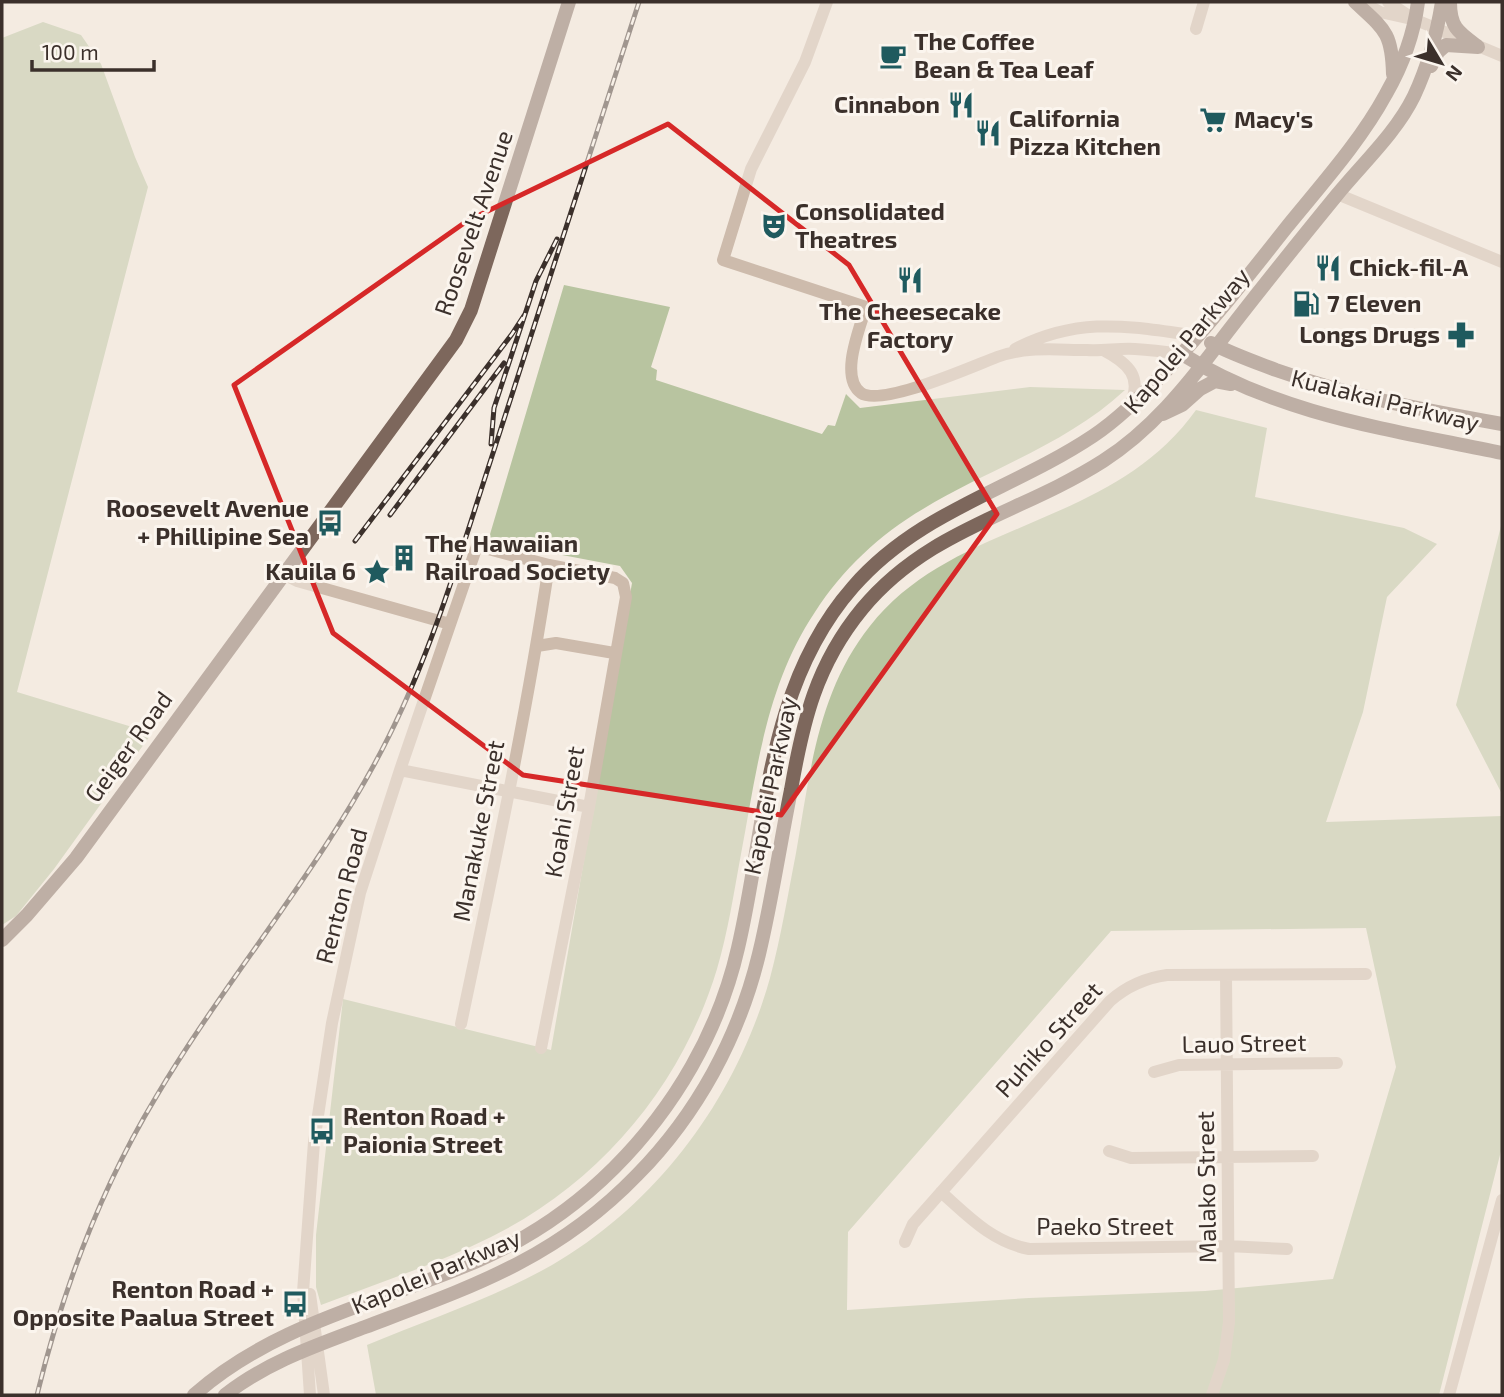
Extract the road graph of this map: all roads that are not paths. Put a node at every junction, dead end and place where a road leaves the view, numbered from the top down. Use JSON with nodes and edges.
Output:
{"nodes":[{"id":1,"x":569,"y":2,"type":"edge"},
{"id":2,"x":579,"y":2,"type":"edge"},
{"id":3,"x":827,"y":2,"type":"edge"},
{"id":4,"x":1205,"y":2,"type":"edge"},
{"id":5,"x":1355,"y":2,"type":"edge"},
{"id":6,"x":1362,"y":2,"type":"edge"},
{"id":7,"x":1388,"y":2,"type":"edge"},
{"id":8,"x":1418,"y":2,"type":"edge"},
{"id":9,"x":1443,"y":2,"type":"edge"},
{"id":10,"x":1450,"y":2,"type":"edge"},
{"id":11,"x":1416,"y":20,"type":"junction"},
{"id":12,"x":1196,"y":29,"type":"dead end"},
{"id":13,"x":1438,"y":30,"type":"junction"},
{"id":14,"x":1478,"y":47,"type":"junction"},
{"id":15,"x":1502,"y":56,"type":"edge"},
{"id":16,"x":1393,"y":79,"type":"junction"},
{"id":17,"x":1402,"y":115,"type":"junction"},
{"id":18,"x":528,"y":134,"type":"junction"},
{"id":19,"x":1337,"y":194,"type":"junction"},
{"id":20,"x":1502,"y":262,"type":"edge"},
{"id":21,"x":1199,"y":336,"type":"junction"},
{"id":22,"x":1217,"y":346,"type":"junction"},
{"id":23,"x":1103,"y":350,"type":"junction"},
{"id":24,"x":1182,"y":354,"type":"junction"},
{"id":25,"x":1001,"y":356,"type":"junction"},
{"id":26,"x":1202,"y":366,"type":"junction"},
{"id":27,"x":1245,"y":385,"type":"junction"},
{"id":28,"x":1129,"y":407,"type":"junction"},
{"id":29,"x":1156,"y":418,"type":"junction"},
{"id":30,"x":1502,"y":424,"type":"edge"},
{"id":31,"x":1502,"y":453,"type":"edge"},
{"id":32,"x":549,"y":565,"type":"junction"},
{"id":33,"x":283,"y":574,"type":"junction"},
{"id":34,"x":450,"y":624,"type":"junction"},
{"id":35,"x":537,"y":646,"type":"junction"},
{"id":36,"x":614,"y":653,"type":"junction"},
{"id":37,"x":400,"y":770,"type":"junction"},
{"id":38,"x":509,"y":792,"type":"junction"},
{"id":39,"x":589,"y":807,"type":"junction"},
{"id":40,"x":2,"y":940,"type":"edge"},
{"id":41,"x":1366,"y":974,"type":"dead end"},
{"id":42,"x":1226,"y":975,"type":"junction"},
{"id":43,"x":461,"y":1024,"type":"dead end"},
{"id":44,"x":541,"y":1048,"type":"dead end"},
{"id":45,"x":1337,"y":1063,"type":"dead end"},
{"id":46,"x":1227,"y":1065,"type":"junction"},
{"id":47,"x":1154,"y":1072,"type":"dead end"},
{"id":48,"x":1110,"y":1151,"type":"dead end"},
{"id":49,"x":1313,"y":1156,"type":"dead end"},
{"id":50,"x":1228,"y":1157,"type":"junction"},
{"id":51,"x":941,"y":1192,"type":"junction"},
{"id":52,"x":1502,"y":1200,"type":"edge"},
{"id":53,"x":905,"y":1242,"type":"dead end"},
{"id":54,"x":1228,"y":1246,"type":"junction"},
{"id":55,"x":1287,"y":1249,"type":"dead end"},
{"id":56,"x":310,"y":1326,"type":"junction"},
{"id":57,"x":312,"y":1347,"type":"junction"},
{"id":58,"x":316,"y":1390,"type":"edge"},
{"id":59,"x":194,"y":1395,"type":"edge"},
{"id":60,"x":225,"y":1395,"type":"edge"},
{"id":61,"x":1212,"y":1395,"type":"edge"},
{"id":62,"x":1448,"y":1395,"type":"edge"}],
"edges":[{"from":1,"to":18,"type":"main road","name":"Roosevelt Avenue"},
{"from":2,"to":18,"type":"main road"},
{"from":3,"to":25,"type":"street"},
{"from":4,"to":12,"type":"street"},
{"from":5,"to":16,"type":"main road"},
{"from":6,"to":11,"type":"street"},
{"from":7,"to":11,"type":"street"},
{"from":8,"to":11,"type":"main road","name":"Kapolei Parkway"},
{"from":9,"to":13,"type":"main road","name":"Kapolei Parkway"},
{"from":10,"to":14,"type":"main road"},
{"from":11,"to":13,"type":"street"},
{"from":11,"to":16,"type":"main road","name":"Kapolei Parkway"},
{"from":13,"to":14,"type":"street"},
{"from":13,"to":17,"type":"main road","name":"Kapolei Parkway"},
{"from":14,"to":15,"type":"street"},
{"from":14,"to":17,"type":"main road"},
{"from":16,"to":21,"type":"main road","name":"Kapolei Parkway"},
{"from":17,"to":19,"type":"main road","name":"Kapolei Parkway"},
{"from":18,"to":33,"type":"main road","name":"Roosevelt Avenue"},
{"from":19,"to":20,"type":"street"},
{"from":19,"to":22,"type":"main road","name":"Kapolei Parkway"},
{"from":21,"to":22,"type":"main road","name":"Kualakai Parkway"},
{"from":21,"to":24,"type":"main road","name":"Kapolei Parkway"},
{"from":21,"to":25,"type":"street"},
{"from":22,"to":26,"type":"main road","name":"Kapolei Parkway"},
{"from":22,"to":30,"type":"main road","name":"Kualakai Parkway"},
{"from":23,"to":24,"type":"street"},
{"from":23,"to":25,"type":"street"},
{"from":23,"to":28,"type":"street"},
{"from":24,"to":26,"type":"main road","name":"Kualakai Parkway"},
{"from":24,"to":28,"type":"main road","name":"Kapolei Parkway"},
{"from":26,"to":27,"type":"main road","name":"Kualakai Parkway"},
{"from":26,"to":29,"type":"main road","name":"Kapolei Parkway"},
{"from":27,"to":29,"type":"main road"},
{"from":27,"to":31,"type":"main road","name":"Kualakai Parkway"},
{"from":28,"to":56,"type":"main road","name":"Kapolei Parkway"},
{"from":29,"to":57,"type":"main road","name":"Kapolei Parkway"},
{"from":32,"to":34,"type":"street","name":"Renton Road"},
{"from":32,"to":35,"type":"street","name":"Manakuke Street"},
{"from":32,"to":36,"type":"street","name":"Koahi Street"},
{"from":33,"to":34,"type":"street"},
{"from":33,"to":40,"type":"main road","name":"Geiger Road"},
{"from":34,"to":37,"type":"street","name":"Renton Road"},
{"from":35,"to":36,"type":"street"},
{"from":35,"to":38,"type":"street","name":"Manakuke Street"},
{"from":36,"to":39,"type":"street","name":"Koahi Street"},
{"from":37,"to":38,"type":"street"},
{"from":37,"to":56,"type":"street","name":"Renton Road"},
{"from":38,"to":39,"type":"street"},
{"from":38,"to":43,"type":"street","name":"Manakuke Street"},
{"from":39,"to":44,"type":"street","name":"Koahi Street"},
{"from":41,"to":42,"type":"street","name":"Puhiko Street"},
{"from":42,"to":46,"type":"street","name":"Malako Street"},
{"from":42,"to":51,"type":"street","name":"Puhiko Street"},
{"from":45,"to":46,"type":"street","name":"Lauo Street"},
{"from":46,"to":47,"type":"street","name":"Lauo Street"},
{"from":46,"to":50,"type":"street","name":"Malako Street"},
{"from":48,"to":50,"type":"street"},
{"from":49,"to":50,"type":"street"},
{"from":50,"to":54,"type":"street","name":"Malako Street"},
{"from":51,"to":53,"type":"street","name":"Puhiko Street"},
{"from":51,"to":54,"type":"street","name":"Paeko Street"},
{"from":52,"to":62,"type":"street"},
{"from":54,"to":55,"type":"street","name":"Paeko Street"},
{"from":54,"to":61,"type":"street","name":"Malako Street"},
{"from":56,"to":57,"type":"street","name":"Renton Road"},
{"from":56,"to":59,"type":"main road","name":"Kapolei Parkway"},
{"from":57,"to":58,"type":"street","name":"Renton Road"},
{"from":57,"to":60,"type":"main road","name":"Kapolei Parkway"}]}
